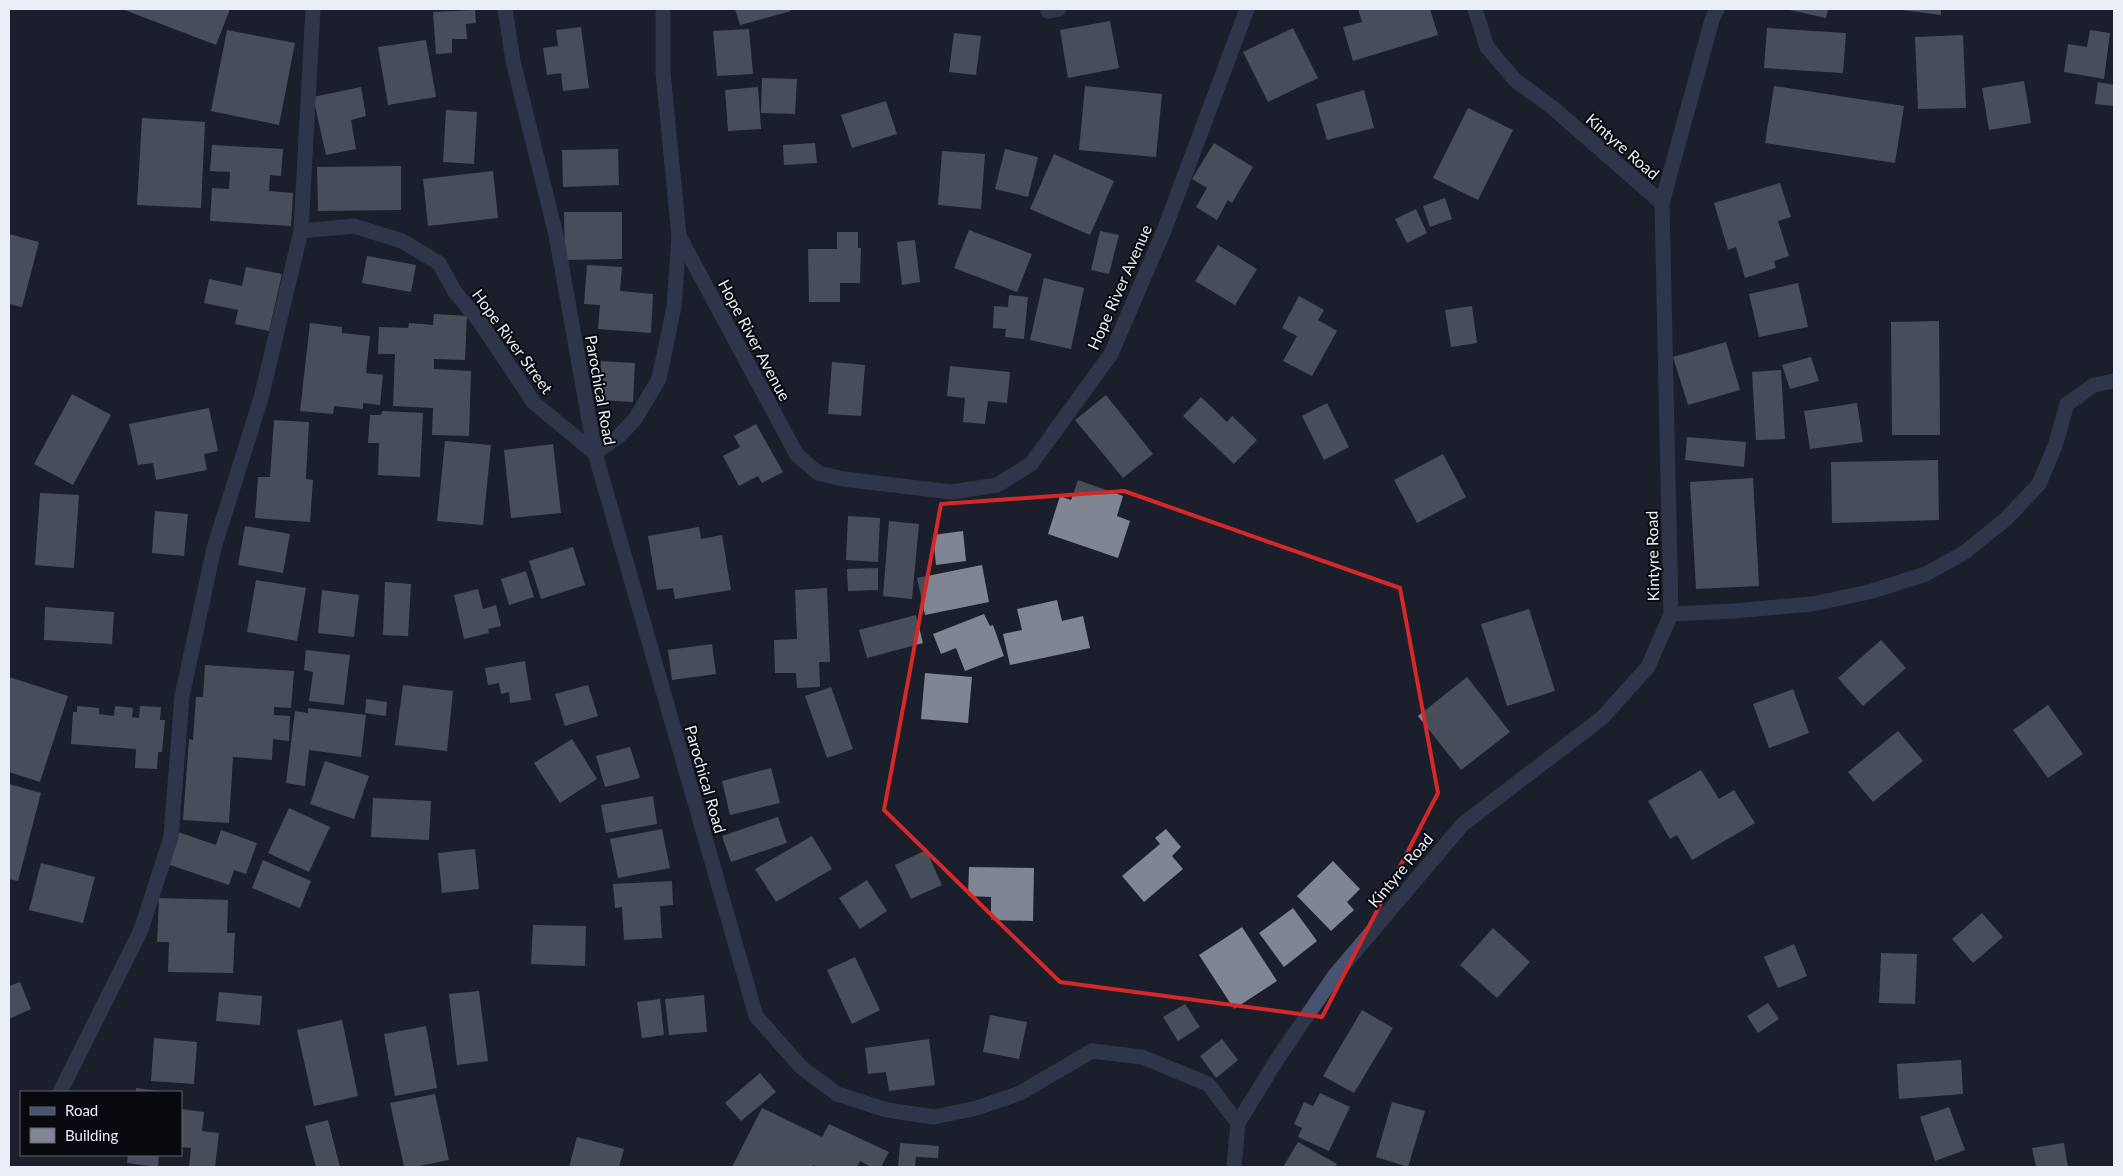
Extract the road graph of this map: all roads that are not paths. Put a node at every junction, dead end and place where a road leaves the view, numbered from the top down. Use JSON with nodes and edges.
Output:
{"nodes":[{"id":1,"x":313,"y":9,"type":"edge"},
{"id":2,"x":505,"y":9,"type":"edge"},
{"id":3,"x":664,"y":9,"type":"edge"},
{"id":4,"x":1247,"y":9,"type":"edge"},
{"id":5,"x":1475,"y":9,"type":"edge"},
{"id":6,"x":1717,"y":9,"type":"edge"},
{"id":7,"x":1662,"y":203,"type":"junction"},
{"id":8,"x":301,"y":231,"type":"junction"},
{"id":9,"x":679,"y":236,"type":"junction"},
{"id":10,"x":2114,"y":381,"type":"edge"},
{"id":11,"x":595,"y":453,"type":"junction"},
{"id":12,"x":1671,"y":614,"type":"junction"},
{"id":13,"x":60,"y":1091,"type":"edge"},
{"id":14,"x":1238,"y":1123,"type":"junction"},
{"id":15,"x":1234,"y":1167,"type":"edge"}],
"edges":[{"from":1,"to":8,"type":"street"},
{"from":2,"to":11,"type":"street","name":"Parochical Road"},
{"from":3,"to":9,"type":"street"},
{"from":4,"to":9,"type":"street","name":"Hope River Avenue"},
{"from":5,"to":7,"type":"street","name":"Kintyre Road"},
{"from":6,"to":7,"type":"street"},
{"from":7,"to":12,"type":"street","name":"Kintyre Road"},
{"from":8,"to":11,"type":"street","name":"Hope River Street"},
{"from":8,"to":13,"type":"street"},
{"from":9,"to":11,"type":"street"},
{"from":10,"to":12,"type":"street"},
{"from":11,"to":14,"type":"street","name":"Parochical Road"},
{"from":12,"to":14,"type":"street","name":"Kintyre Road"},
{"from":14,"to":15,"type":"street","name":"Kintyre Road"}]}
